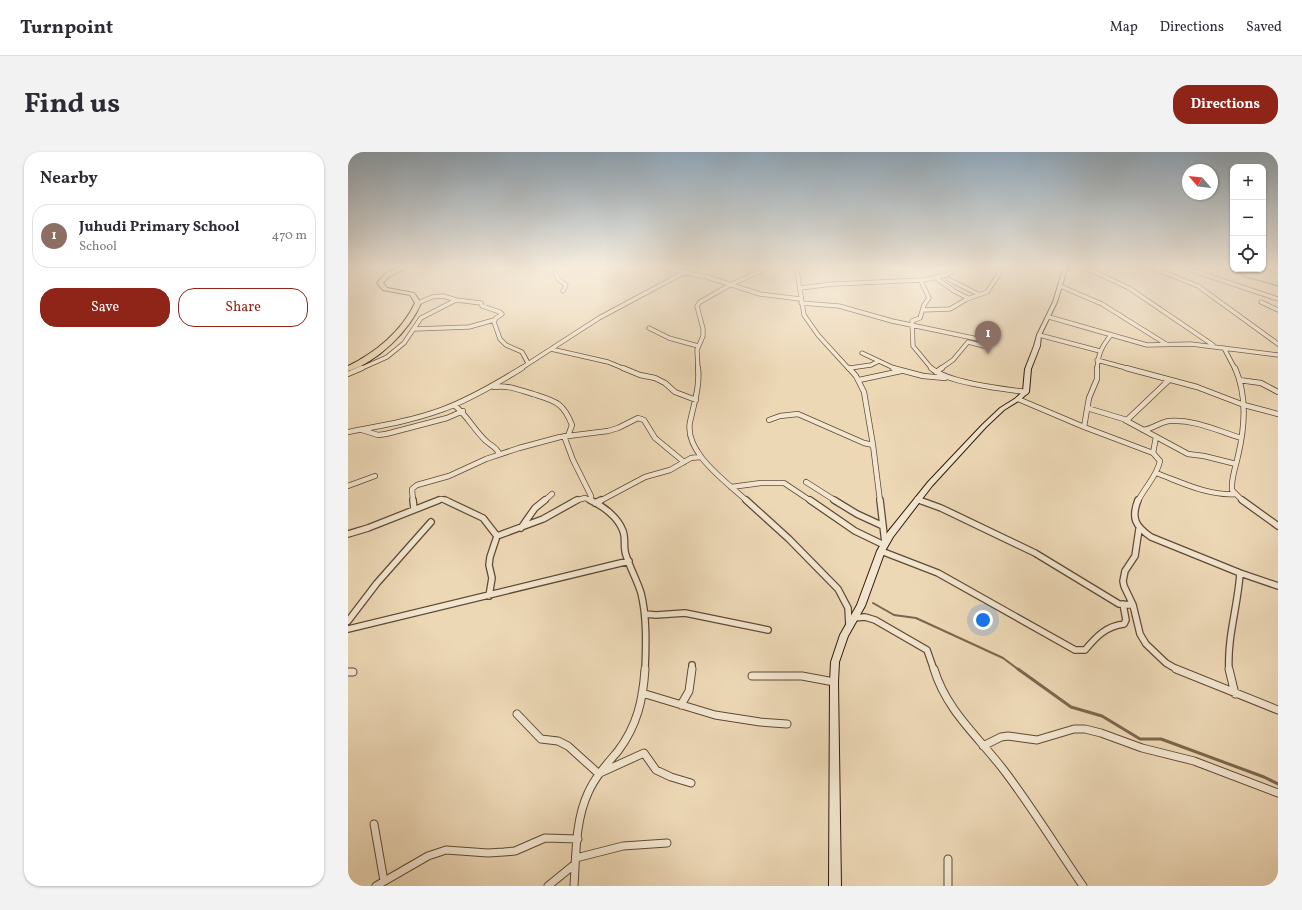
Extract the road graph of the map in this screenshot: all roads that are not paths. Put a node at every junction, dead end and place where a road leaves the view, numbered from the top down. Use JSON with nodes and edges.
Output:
{"nodes":[{"id":1,"x":416,"y":300,"type":"edge"},
{"id":2,"x":425,"y":300,"type":"edge"},
{"id":3,"x":456,"y":300,"type":"edge"},
{"id":4,"x":459,"y":300,"type":"edge"},
{"id":5,"x":632,"y":300,"type":"edge"},
{"id":6,"x":703,"y":300,"type":"edge"},
{"id":7,"x":796,"y":300,"type":"edge"},
{"id":8,"x":928,"y":300,"type":"edge"},
{"id":9,"x":964,"y":300,"type":"edge"},
{"id":10,"x":1055,"y":300,"type":"edge"},
{"id":11,"x":1095,"y":300,"type":"edge"},
{"id":12,"x":1146,"y":300,"type":"edge"},
{"id":13,"x":1218,"y":300,"type":"edge"},
{"id":14,"x":800,"y":301,"type":"junction"},
{"id":15,"x":1261,"y":302,"type":"dead end"},
{"id":16,"x":418,"y":303,"type":"junction"},
{"id":17,"x":923,"y":310,"type":"junction"},
{"id":18,"x":1278,"y":310,"type":"edge"},
{"id":19,"x":1049,"y":317,"type":"junction"},
{"id":20,"x":494,"y":320,"type":"junction"},
{"id":21,"x":913,"y":325,"type":"junction"},
{"id":22,"x":649,"y":328,"type":"dead end"},
{"id":23,"x":415,"y":329,"type":"junction"},
{"id":24,"x":1039,"y":335,"type":"junction"},
{"id":25,"x":1110,"y":335,"type":"junction"},
{"id":26,"x":978,"y":339,"type":"dead end"},
{"id":27,"x":1166,"y":344,"type":"junction"},
{"id":28,"x":1278,"y":344,"type":"edge"},
{"id":29,"x":698,"y":346,"type":"junction"},
{"id":30,"x":984,"y":346,"type":"dead end"},
{"id":31,"x":1216,"y":347,"type":"junction"},
{"id":32,"x":1224,"y":348,"type":"junction"},
{"id":33,"x":552,"y":349,"type":"junction"},
{"id":34,"x":1100,"y":351,"type":"junction"},
{"id":35,"x":862,"y":353,"type":"dead end"},
{"id":36,"x":1278,"y":355,"type":"edge"},
{"id":37,"x":1098,"y":360,"type":"junction"},
{"id":38,"x":879,"y":361,"type":"junction"},
{"id":39,"x":528,"y":363,"type":"junction"},
{"id":40,"x":850,"y":368,"type":"junction"},
{"id":41,"x":348,"y":369,"type":"edge"},
{"id":42,"x":902,"y":371,"type":"junction"},
{"id":43,"x":936,"y":372,"type":"junction"},
{"id":44,"x":348,"y":374,"type":"edge"},
{"id":45,"x":952,"y":378,"type":"junction"},
{"id":46,"x":859,"y":380,"type":"junction"},
{"id":47,"x":1169,"y":380,"type":"junction"},
{"id":48,"x":1239,"y":380,"type":"junction"},
{"id":49,"x":490,"y":388,"type":"junction"},
{"id":50,"x":1026,"y":392,"type":"junction"},
{"id":51,"x":1278,"y":392,"type":"edge"},
{"id":52,"x":1018,"y":399,"type":"junction"},
{"id":53,"x":696,"y":400,"type":"junction"},
{"id":54,"x":454,"y":405,"type":"junction"},
{"id":55,"x":1244,"y":405,"type":"junction"},
{"id":56,"x":1087,"y":408,"type":"junction"},
{"id":57,"x":463,"y":411,"type":"junction"},
{"id":58,"x":1278,"y":414,"type":"edge"},
{"id":59,"x":769,"y":420,"type":"dead end"},
{"id":60,"x":1125,"y":420,"type":"junction"},
{"id":61,"x":1084,"y":427,"type":"junction"},
{"id":62,"x":360,"y":430,"type":"junction"},
{"id":63,"x":1142,"y":430,"type":"junction"},
{"id":64,"x":348,"y":432,"type":"edge"},
{"id":65,"x":566,"y":436,"type":"junction"},
{"id":66,"x":1156,"y":437,"type":"junction"},
{"id":67,"x":1242,"y":438,"type":"junction"},
{"id":68,"x":873,"y":445,"type":"junction"},
{"id":69,"x":1153,"y":453,"type":"junction"},
{"id":70,"x":499,"y":454,"type":"junction"},
{"id":71,"x":700,"y":457,"type":"junction"},
{"id":72,"x":684,"y":462,"type":"junction"},
{"id":73,"x":1236,"y":464,"type":"junction"},
{"id":74,"x":1156,"y":473,"type":"junction"},
{"id":75,"x":376,"y":476,"type":"dead end"},
{"id":76,"x":806,"y":482,"type":"dead end"},
{"id":77,"x":348,"y":486,"type":"edge"},
{"id":78,"x":731,"y":487,"type":"junction"},
{"id":79,"x":552,"y":494,"type":"dead end"},
{"id":80,"x":1236,"y":494,"type":"junction"},
{"id":81,"x":917,"y":499,"type":"junction"},
{"id":82,"x":593,"y":502,"type":"junction"},
{"id":83,"x":414,"y":509,"type":"junction"},
{"id":84,"x":431,"y":522,"type":"dead end"},
{"id":85,"x":883,"y":526,"type":"junction"},
{"id":86,"x":1278,"y":526,"type":"edge"},
{"id":87,"x":520,"y":528,"type":"junction"},
{"id":88,"x":1139,"y":529,"type":"junction"},
{"id":89,"x":348,"y":534,"type":"edge"},
{"id":90,"x":497,"y":536,"type":"junction"},
{"id":91,"x":883,"y":546,"type":"junction"},
{"id":92,"x":629,"y":561,"type":"junction"},
{"id":93,"x":1240,"y":574,"type":"junction"},
{"id":94,"x":1278,"y":586,"type":"edge"},
{"id":95,"x":489,"y":596,"type":"junction"},
{"id":96,"x":1123,"y":604,"type":"junction"},
{"id":97,"x":1133,"y":605,"type":"junction"},
{"id":98,"x":645,"y":614,"type":"junction"},
{"id":99,"x":853,"y":618,"type":"junction"},
{"id":100,"x":348,"y":621,"type":"edge"},
{"id":101,"x":348,"y":629,"type":"edge"},
{"id":102,"x":768,"y":630,"type":"dead end"},
{"id":103,"x":844,"y":635,"type":"junction"},
{"id":104,"x":692,"y":665,"type":"dead end"},
{"id":105,"x":752,"y":676,"type":"dead end"},
{"id":106,"x":834,"y":682,"type":"junction"},
{"id":107,"x":642,"y":693,"type":"junction"},
{"id":108,"x":1236,"y":694,"type":"junction"},
{"id":109,"x":681,"y":706,"type":"junction"},
{"id":110,"x":1278,"y":710,"type":"edge"},
{"id":111,"x":517,"y":714,"type":"dead end"},
{"id":112,"x":787,"y":724,"type":"dead end"},
{"id":113,"x":983,"y":746,"type":"junction"},
{"id":114,"x":599,"y":774,"type":"junction"},
{"id":115,"x":691,"y":783,"type":"dead end"},
{"id":116,"x":1278,"y":793,"type":"edge"},
{"id":117,"x":374,"y":824,"type":"dead end"},
{"id":118,"x":578,"y":839,"type":"junction"},
{"id":119,"x":667,"y":843,"type":"dead end"},
{"id":120,"x":948,"y":860,"type":"dead end"},
{"id":121,"x":576,"y":861,"type":"junction"},
{"id":122,"x":384,"y":881,"type":"junction"},
{"id":123,"x":376,"y":886,"type":"edge"},
{"id":124,"x":548,"y":886,"type":"edge"},
{"id":125,"x":574,"y":886,"type":"edge"},
{"id":126,"x":835,"y":886,"type":"edge"},
{"id":127,"x":948,"y":886,"type":"edge"},
{"id":128,"x":1084,"y":886,"type":"edge"}],
"edges":[{"from":1,"to":16,"type":"highway"},
{"from":2,"to":16,"type":"street"},
{"from":3,"to":23,"type":"street"},
{"from":4,"to":20,"type":"street"},
{"from":5,"to":33,"type":"street"},
{"from":6,"to":29,"type":"street"},
{"from":7,"to":14,"type":"street"},
{"from":8,"to":17,"type":"street"},
{"from":9,"to":17,"type":"street"},
{"from":10,"to":19,"type":"street"},
{"from":11,"to":27,"type":"street"},
{"from":12,"to":31,"type":"street"},
{"from":13,"to":28,"type":"street"},
{"from":14,"to":21,"type":"street"},
{"from":14,"to":40,"type":"street"},
{"from":15,"to":18,"type":"street"},
{"from":16,"to":41,"type":"highway"},
{"from":17,"to":21,"type":"street"},
{"from":19,"to":24,"type":"street"},
{"from":19,"to":25,"type":"street"},
{"from":20,"to":23,"type":"street"},
{"from":20,"to":39,"type":"street"},
{"from":21,"to":26,"type":"street"},
{"from":21,"to":43,"type":"street"},
{"from":22,"to":29,"type":"street"},
{"from":23,"to":44,"type":"street"},
{"from":24,"to":34,"type":"street"},
{"from":24,"to":50,"type":"street"},
{"from":25,"to":27,"type":"street"},
{"from":25,"to":34,"type":"street"},
{"from":27,"to":31,"type":"street"},
{"from":29,"to":53,"type":"street"},
{"from":30,"to":43,"type":"street"},
{"from":31,"to":32,"type":"street"},
{"from":32,"to":36,"type":"street"},
{"from":32,"to":48,"type":"street"},
{"from":33,"to":39,"type":"street"},
{"from":33,"to":53,"type":"street"},
{"from":34,"to":37,"type":"street"},
{"from":35,"to":38,"type":"street"},
{"from":37,"to":47,"type":"street"},
{"from":37,"to":56,"type":"street"},
{"from":38,"to":40,"type":"street"},
{"from":38,"to":42,"type":"street"},
{"from":39,"to":49,"type":"street"},
{"from":40,"to":46,"type":"street"},
{"from":42,"to":45,"type":"street"},
{"from":42,"to":46,"type":"street"},
{"from":43,"to":45,"type":"street"},
{"from":45,"to":50,"type":"street"},
{"from":46,"to":68,"type":"street"},
{"from":47,"to":55,"type":"street"},
{"from":47,"to":60,"type":"street"},
{"from":48,"to":51,"type":"street"},
{"from":48,"to":55,"type":"street"},
{"from":49,"to":54,"type":"street"},
{"from":49,"to":65,"type":"street"},
{"from":50,"to":52,"type":"street"},
{"from":52,"to":61,"type":"street"},
{"from":52,"to":81,"type":"street"},
{"from":53,"to":71,"type":"street"},
{"from":54,"to":57,"type":"street"},
{"from":54,"to":62,"type":"street"},
{"from":55,"to":58,"type":"street"},
{"from":55,"to":67,"type":"street"},
{"from":56,"to":60,"type":"street"},
{"from":56,"to":61,"type":"street"},
{"from":57,"to":62,"type":"street"},
{"from":57,"to":70,"type":"street"},
{"from":59,"to":68,"type":"street"},
{"from":60,"to":63,"type":"street"},
{"from":61,"to":69,"type":"street"},
{"from":62,"to":64,"type":"street"},
{"from":63,"to":66,"type":"street"},
{"from":63,"to":67,"type":"street"},
{"from":65,"to":70,"type":"street"},
{"from":65,"to":72,"type":"street"},
{"from":65,"to":82,"type":"street"},
{"from":66,"to":69,"type":"street"},
{"from":66,"to":73,"type":"street"},
{"from":67,"to":73,"type":"street"},
{"from":68,"to":85,"type":"street"},
{"from":69,"to":74,"type":"street"},
{"from":70,"to":83,"type":"street"},
{"from":71,"to":72,"type":"street"},
{"from":71,"to":78,"type":"street"},
{"from":72,"to":82,"type":"street"},
{"from":73,"to":80,"type":"street"},
{"from":74,"to":80,"type":"street"},
{"from":74,"to":88,"type":"street"},
{"from":75,"to":77,"type":"street"},
{"from":76,"to":85,"type":"street"},
{"from":78,"to":91,"type":"street"},
{"from":78,"to":103,"type":"street"},
{"from":79,"to":87,"type":"street"},
{"from":80,"to":86,"type":"street"},
{"from":81,"to":91,"type":"street"},
{"from":81,"to":96,"type":"street"},
{"from":82,"to":87,"type":"street"},
{"from":82,"to":92,"type":"street"},
{"from":83,"to":89,"type":"street"},
{"from":83,"to":90,"type":"street"},
{"from":84,"to":100,"type":"street"},
{"from":85,"to":91,"type":"street"},
{"from":87,"to":90,"type":"street"},
{"from":88,"to":93,"type":"street"},
{"from":88,"to":97,"type":"street"},
{"from":90,"to":95,"type":"street"},
{"from":91,"to":96,"type":"street"},
{"from":91,"to":99,"type":"street"},
{"from":92,"to":95,"type":"street"},
{"from":92,"to":98,"type":"street"},
{"from":93,"to":94,"type":"street"},
{"from":93,"to":108,"type":"street"},
{"from":95,"to":101,"type":"street"},
{"from":96,"to":97,"type":"street"},
{"from":97,"to":108,"type":"street"},
{"from":98,"to":102,"type":"street"},
{"from":98,"to":107,"type":"street"},
{"from":99,"to":103,"type":"street"},
{"from":99,"to":113,"type":"street"},
{"from":103,"to":106,"type":"street"},
{"from":104,"to":109,"type":"street"},
{"from":105,"to":106,"type":"street"},
{"from":106,"to":126,"type":"street"},
{"from":107,"to":109,"type":"street"},
{"from":107,"to":114,"type":"street"},
{"from":108,"to":110,"type":"street"},
{"from":109,"to":112,"type":"street"},
{"from":111,"to":114,"type":"street"},
{"from":113,"to":116,"type":"street"},
{"from":113,"to":128,"type":"street"},
{"from":114,"to":115,"type":"street"},
{"from":114,"to":118,"type":"street"},
{"from":117,"to":122,"type":"street"},
{"from":118,"to":121,"type":"street"},
{"from":118,"to":122,"type":"street"},
{"from":119,"to":121,"type":"street"},
{"from":120,"to":127,"type":"street"},
{"from":121,"to":124,"type":"street"},
{"from":121,"to":125,"type":"street"},
{"from":122,"to":123,"type":"street"}]}
